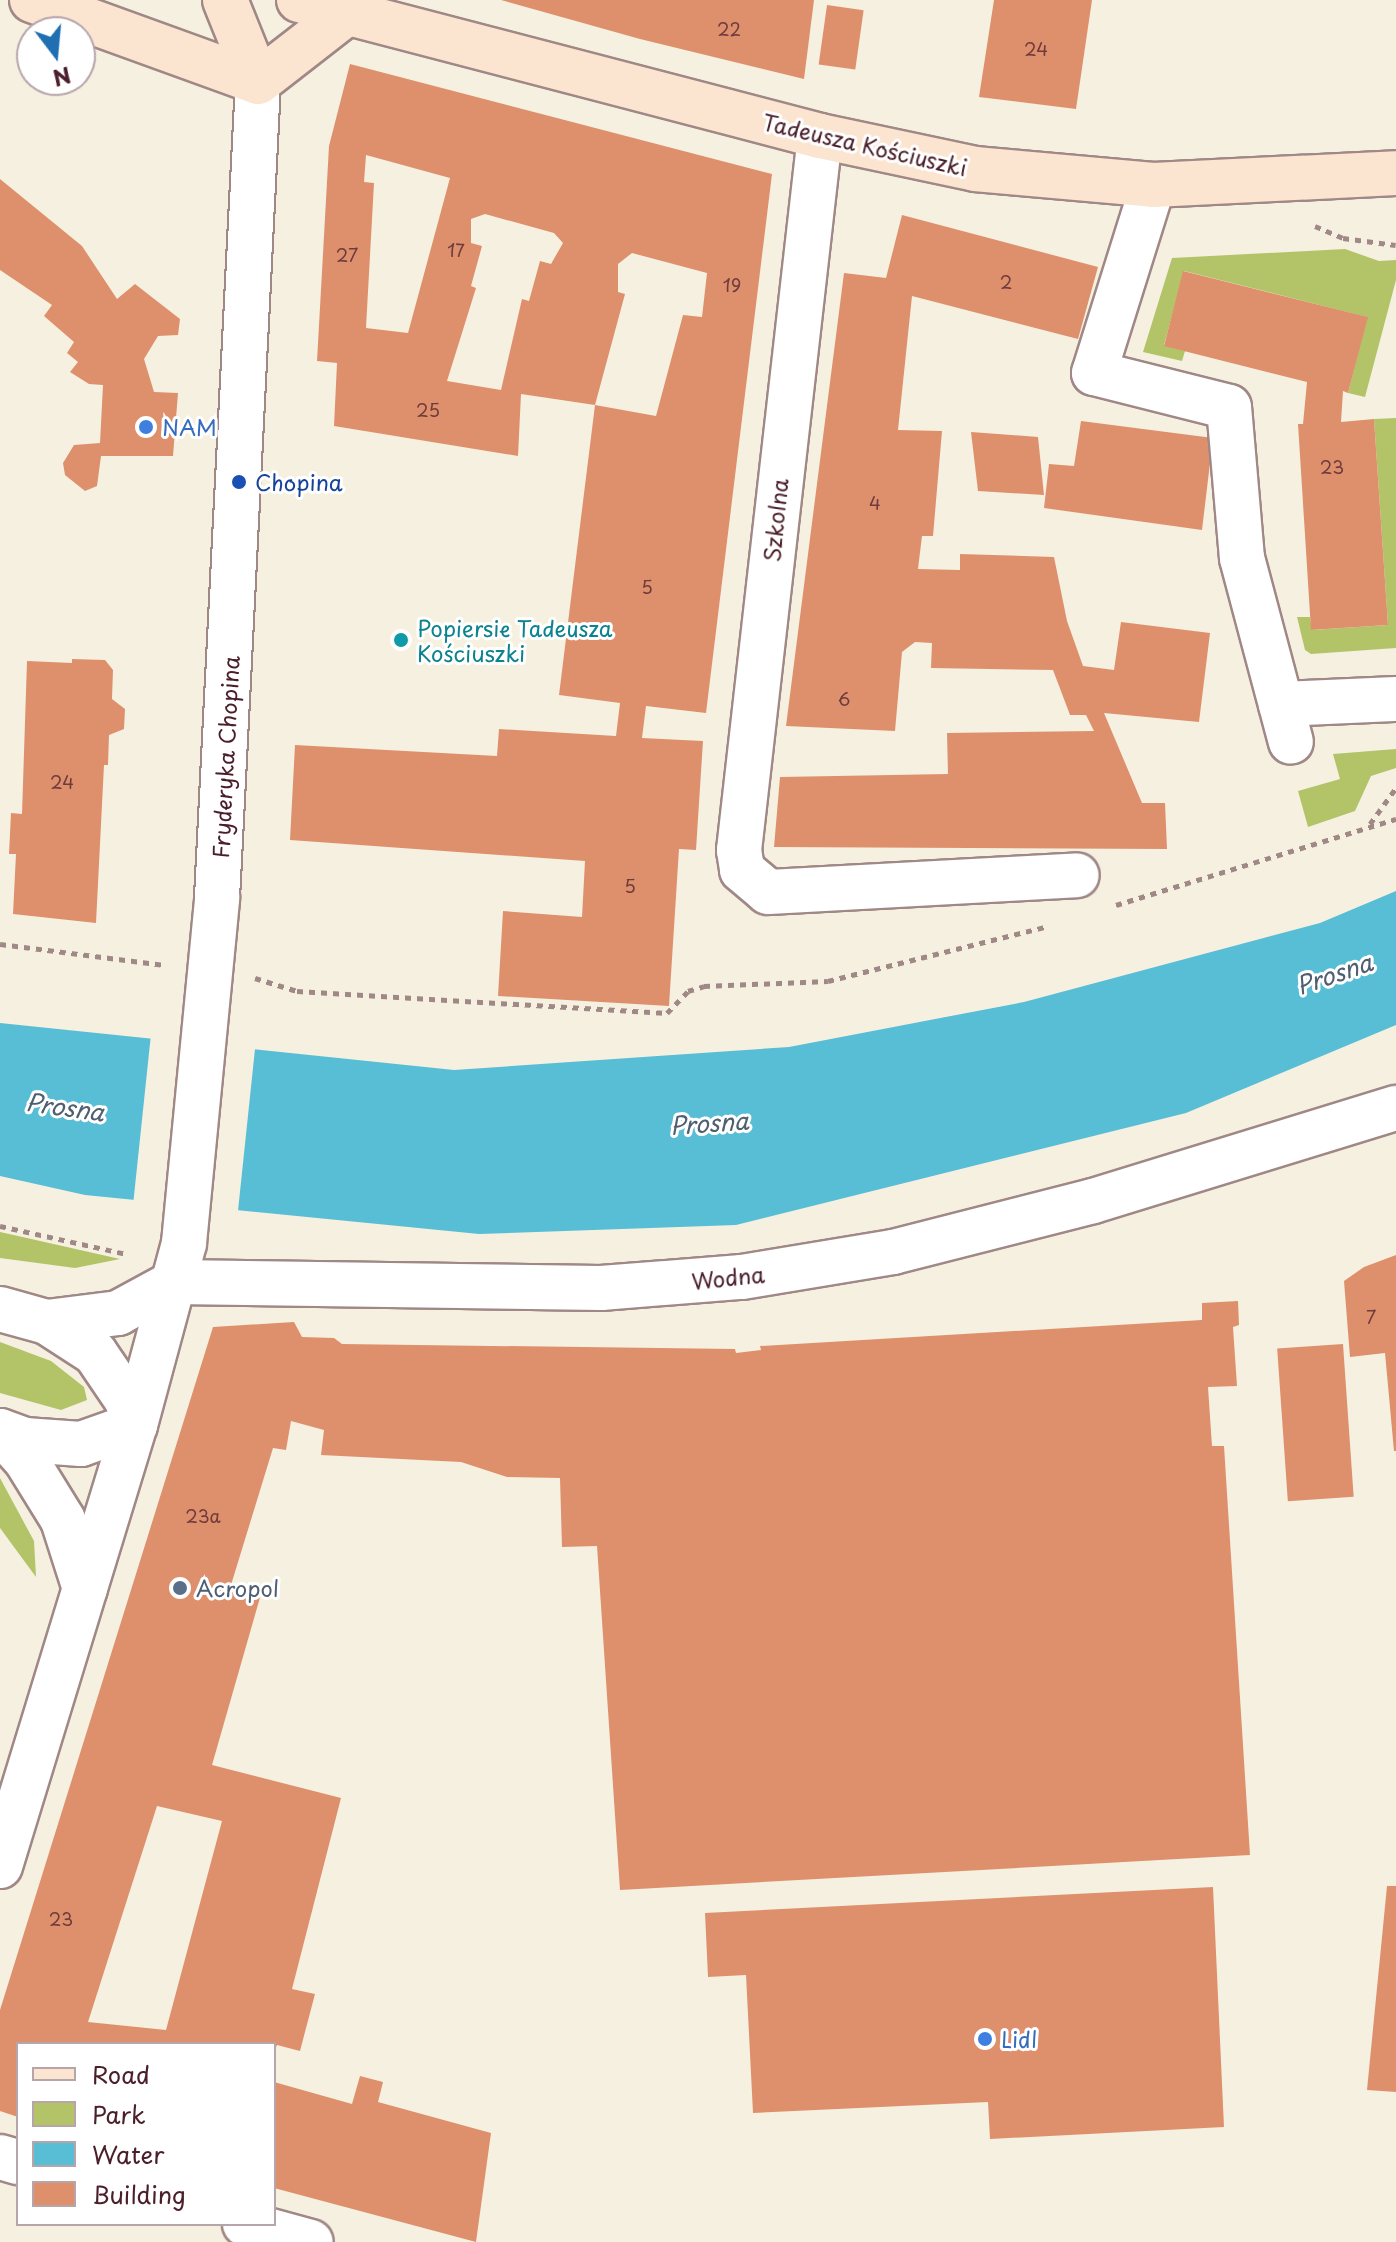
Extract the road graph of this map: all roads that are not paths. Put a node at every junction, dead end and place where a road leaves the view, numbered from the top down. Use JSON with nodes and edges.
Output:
{"nodes":[{"id":1,"x":32,"y":0,"type":"edge"},
{"id":2,"x":225,"y":0,"type":"edge"},
{"id":3,"x":299,"y":0,"type":"edge"},
{"id":4,"x":347,"y":13,"type":"junction"},
{"id":5,"x":258,"y":82,"type":"junction"},
{"id":6,"x":820,"y":136,"type":"junction"},
{"id":7,"x":1396,"y":173,"type":"edge"},
{"id":8,"x":1153,"y":185,"type":"junction"},
{"id":9,"x":1396,"y":699,"type":"edge"},
{"id":10,"x":1077,"y":875,"type":"dead end"},
{"id":11,"x":1396,"y":1108,"type":"edge"},
{"id":12,"x":180,"y":1263,"type":"junction"},
{"id":13,"x":0,"y":1309,"type":"edge"},
{"id":14,"x":47,"y":1322,"type":"junction"},
{"id":15,"x":135,"y":1425,"type":"junction"},
{"id":16,"x":0,"y":1431,"type":"edge"},
{"id":17,"x":85,"y":1589,"type":"junction"},
{"id":18,"x":0,"y":1866,"type":"edge"},
{"id":19,"x":252,"y":2226,"type":"edge"},
{"id":20,"x":311,"y":2242,"type":"edge"}],
"edges":[{"from":1,"to":5,"type":"street"},
{"from":2,"to":5,"type":"street"},
{"from":3,"to":4,"type":"street","name":"Tadeusza Kościuszki"},
{"from":4,"to":5,"type":"street"},
{"from":4,"to":6,"type":"street","name":"Tadeusza Kościuszki"},
{"from":5,"to":12,"type":"street","name":"Fryderyka Chopina"},
{"from":6,"to":8,"type":"street","name":"Tadeusza Kościuszki"},
{"from":6,"to":10,"type":"street","name":"Szkolna"},
{"from":7,"to":8,"type":"street","name":"Tadeusza Kościuszki"},
{"from":8,"to":9,"type":"street"},
{"from":11,"to":12,"type":"street","name":"Wodna"},
{"from":12,"to":14,"type":"street","name":"Wodna"},
{"from":12,"to":15,"type":"street","name":"Fryderyka Chopina"},
{"from":13,"to":14,"type":"street","name":"Wodna"},
{"from":14,"to":15,"type":"street","name":"Wodna"},
{"from":15,"to":16,"type":"street"},
{"from":15,"to":17,"type":"street","name":"Fryderyka Chopina"},
{"from":16,"to":17,"type":"street"},
{"from":17,"to":18,"type":"street","name":"Fryderyka Chopina"},
{"from":19,"to":20,"type":"street"}]}
